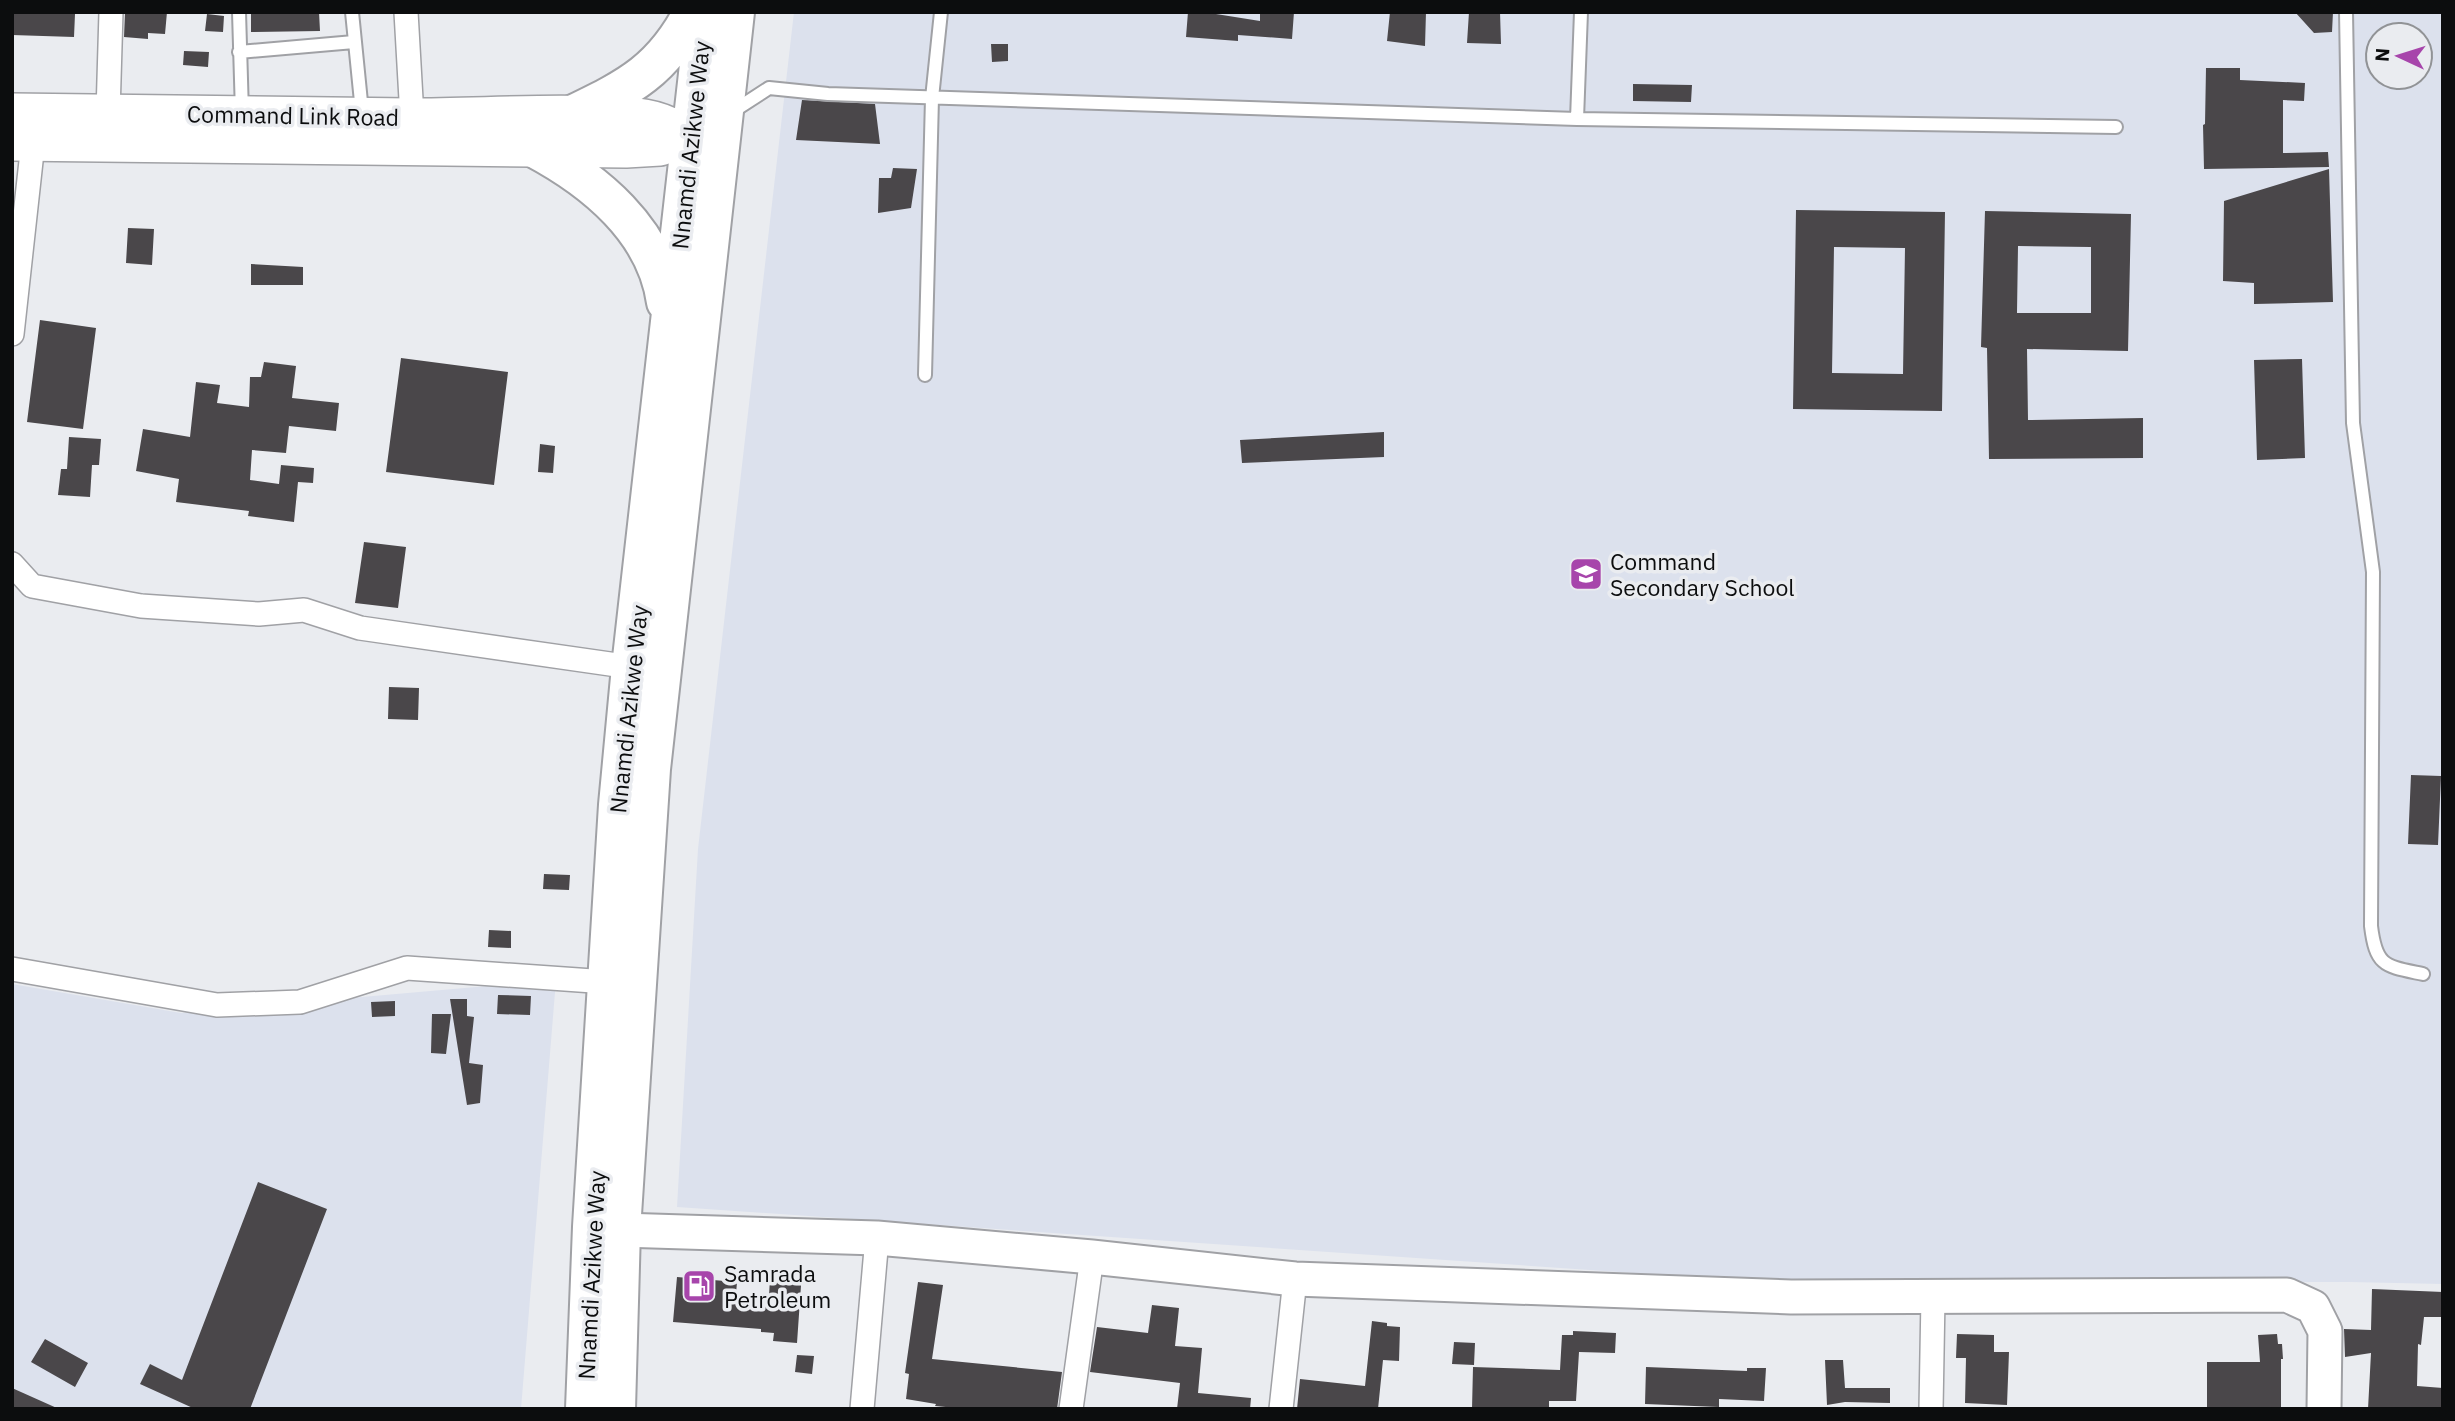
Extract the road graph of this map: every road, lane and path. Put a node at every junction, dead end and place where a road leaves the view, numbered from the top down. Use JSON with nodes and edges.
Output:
{"nodes":[{"id":1,"x":111,"y":12,"type":"edge"},
{"id":2,"x":239,"y":12,"type":"edge"},
{"id":3,"x":352,"y":12,"type":"edge"},
{"id":4,"x":406,"y":12,"type":"edge"},
{"id":5,"x":693,"y":12,"type":"edge"},
{"id":6,"x":705,"y":12,"type":"edge"},
{"id":7,"x":941,"y":12,"type":"edge"},
{"id":8,"x":1581,"y":12,"type":"edge"},
{"id":9,"x":2346,"y":12,"type":"edge"},
{"id":10,"x":733,"y":27,"type":"edge"},
{"id":11,"x":354,"y":42,"type":"junction"},
{"id":12,"x":239,"y":52,"type":"junction"},
{"id":13,"x":932,"y":98,"type":"junction"},
{"id":14,"x":12,"y":112,"type":"edge"},
{"id":15,"x":108,"y":113,"type":"junction"},
{"id":16,"x":574,"y":114,"type":"junction"},
{"id":17,"x":242,"y":115,"type":"junction"},
{"id":18,"x":362,"y":116,"type":"junction"},
{"id":19,"x":412,"y":117,"type":"junction"},
{"id":20,"x":723,"y":118,"type":"junction"},
{"id":21,"x":1577,"y":119,"type":"junction"},
{"id":22,"x":2116,"y":127,"type":"dead end"},
{"id":23,"x":690,"y":137,"type":"junction"},
{"id":24,"x":23,"y":143,"type":"edge"},
{"id":25,"x":534,"y":148,"type":"junction"},
{"id":26,"x":714,"y":200,"type":"junction"},
{"id":27,"x":12,"y":334,"type":"edge"},
{"id":28,"x":668,"y":348,"type":"junction"},
{"id":29,"x":925,"y":375,"type":"dead end"},
{"id":30,"x":12,"y":564,"type":"edge"},
{"id":31,"x":631,"y":667,"type":"junction"},
{"id":32,"x":12,"y":969,"type":"edge"},
{"id":33,"x":2423,"y":974,"type":"dead end"},
{"id":34,"x":607,"y":982,"type":"junction"},
{"id":35,"x":621,"y":1230,"type":"junction"},
{"id":36,"x":877,"y":1238,"type":"junction"},
{"id":37,"x":1092,"y":1257,"type":"junction"},
{"id":38,"x":1295,"y":1279,"type":"junction"},
{"id":39,"x":1933,"y":1297,"type":"junction"},
{"id":40,"x":585,"y":1409,"type":"edge"},
{"id":41,"x":616,"y":1409,"type":"edge"},
{"id":42,"x":862,"y":1409,"type":"edge"},
{"id":43,"x":1071,"y":1409,"type":"edge"},
{"id":44,"x":1281,"y":1409,"type":"edge"},
{"id":45,"x":1931,"y":1409,"type":"edge"},
{"id":46,"x":2324,"y":1409,"type":"edge"}],
"edges":[{"from":1,"to":15,"type":"street"},
{"from":2,"to":12,"type":"lane"},
{"from":3,"to":11,"type":"lane"},
{"from":4,"to":19,"type":"street"},
{"from":5,"to":16,"type":"highway"},
{"from":6,"to":23,"type":"highway","name":"Nnamdi Azikwe Way"},
{"from":7,"to":13,"type":"lane"},
{"from":8,"to":21,"type":"lane"},
{"from":9,"to":33,"type":"lane"},
{"from":10,"to":20,"type":"highway","name":"Nnamdi Azikwe Way"},
{"from":10,"to":23,"type":"main road"},
{"from":11,"to":12,"type":"lane"},
{"from":11,"to":18,"type":"lane"},
{"from":12,"to":17,"type":"lane"},
{"from":13,"to":20,"type":"lane"},
{"from":13,"to":21,"type":"lane"},
{"from":13,"to":29,"type":"lane"},
{"from":14,"to":15,"type":"main road","name":"Command Link Road"},
{"from":15,"to":17,"type":"main road","name":"Command Link Road"},
{"from":16,"to":19,"type":"main road","name":"Command Link Road"},
{"from":16,"to":23,"type":"main road","name":"Command Link Road"},
{"from":17,"to":18,"type":"main road","name":"Command Link Road"},
{"from":18,"to":19,"type":"main road","name":"Command Link Road"},
{"from":20,"to":26,"type":"highway","name":"Nnamdi Azikwe Way"},
{"from":21,"to":22,"type":"lane"},
{"from":23,"to":25,"type":"main road","name":"Command Link Road"},
{"from":23,"to":26,"type":"main road"},
{"from":23,"to":28,"type":"highway","name":"Nnamdi Azikwe Way"},
{"from":24,"to":25,"type":"main road","name":"Command Link Road"},
{"from":24,"to":27,"type":"street"},
{"from":25,"to":28,"type":"highway"},
{"from":26,"to":35,"type":"highway","name":"Nnamdi Azikwe Way"},
{"from":28,"to":31,"type":"highway","name":"Nnamdi Azikwe Way"},
{"from":30,"to":31,"type":"street"},
{"from":31,"to":34,"type":"highway","name":"Nnamdi Azikwe Way"},
{"from":32,"to":34,"type":"street"},
{"from":34,"to":40,"type":"highway","name":"Nnamdi Azikwe Way"},
{"from":35,"to":36,"type":"street"},
{"from":35,"to":41,"type":"highway","name":"Nnamdi Azikwe Way"},
{"from":36,"to":37,"type":"street"},
{"from":36,"to":42,"type":"street"},
{"from":37,"to":38,"type":"street"},
{"from":37,"to":43,"type":"street"},
{"from":38,"to":39,"type":"street"},
{"from":38,"to":44,"type":"street"},
{"from":39,"to":45,"type":"street"},
{"from":39,"to":46,"type":"street"}]}
